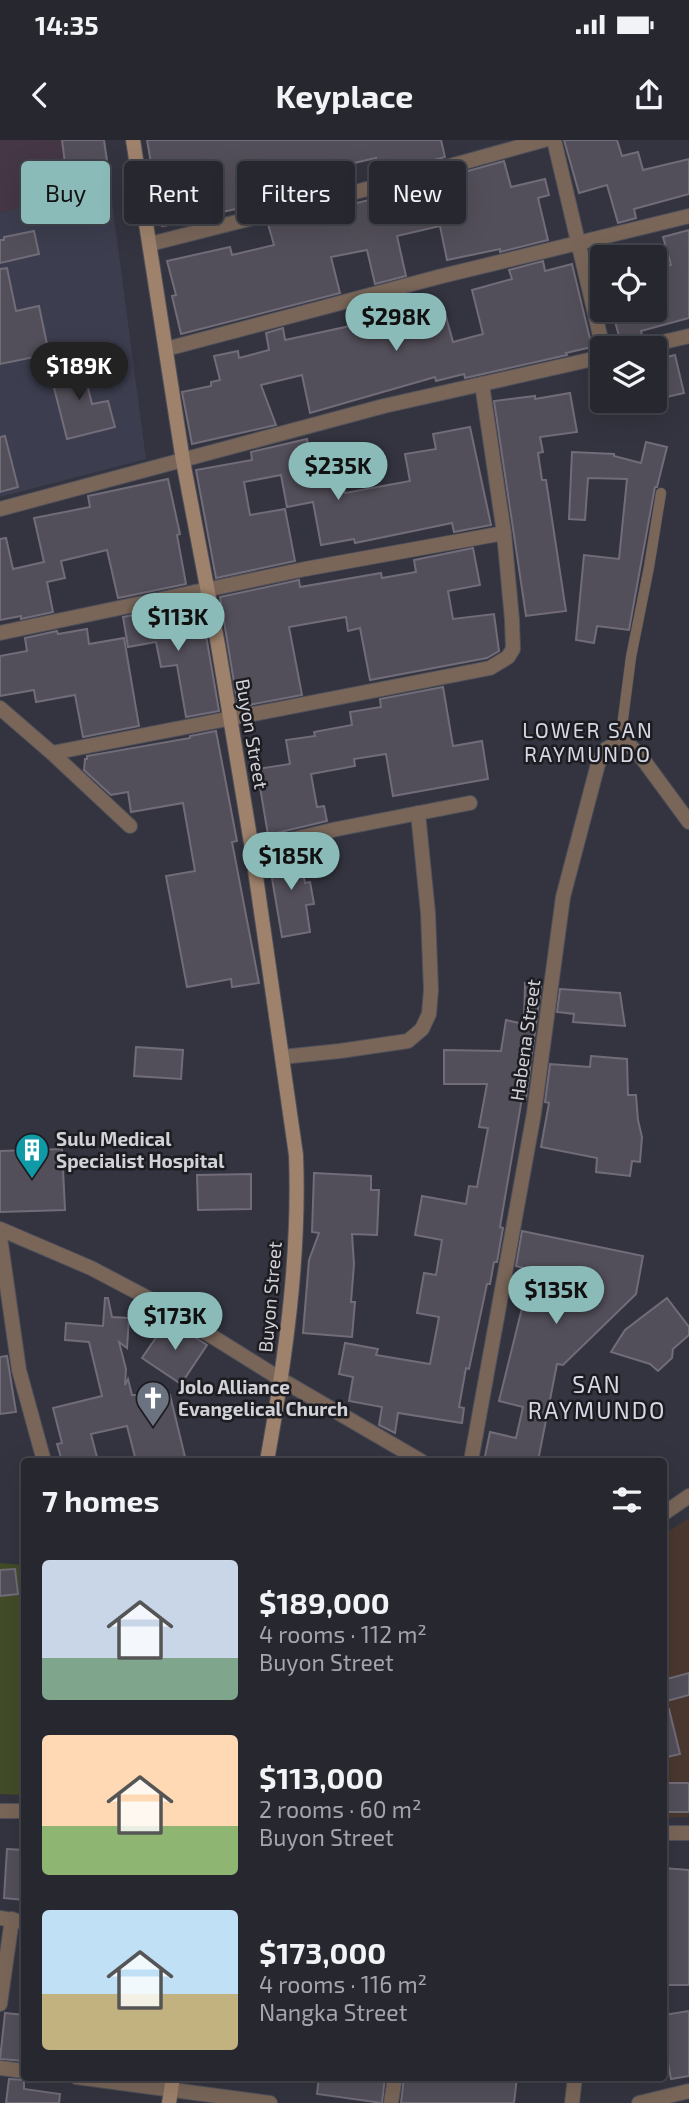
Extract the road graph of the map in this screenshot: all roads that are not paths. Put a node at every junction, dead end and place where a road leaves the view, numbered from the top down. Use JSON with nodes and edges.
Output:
{"nodes":[{"id":1,"x":133,"y":140,"type":"edge"},
{"id":2,"x":544,"y":140,"type":"edge"},
{"id":3,"x":554,"y":140,"type":"edge"},
{"id":4,"x":689,"y":216,"type":"edge"},
{"id":5,"x":150,"y":244,"type":"junction"},
{"id":6,"x":578,"y":244,"type":"junction"},
{"id":7,"x":600,"y":336,"type":"edge"},
{"id":8,"x":689,"y":336,"type":"edge"},
{"id":9,"x":667,"y":341,"type":"edge"},
{"id":10,"x":166,"y":349,"type":"junction"},
{"id":11,"x":590,"y":360,"type":"edge"},
{"id":12,"x":482,"y":384,"type":"junction"},
{"id":13,"x":183,"y":461,"type":"junction"},
{"id":14,"x":661,"y":493,"type":"dead end"},
{"id":15,"x":0,"y":509,"type":"edge"},
{"id":16,"x":504,"y":533,"type":"junction"},
{"id":17,"x":207,"y":590,"type":"junction"},
{"id":18,"x":0,"y":633,"type":"edge"},
{"id":19,"x":0,"y":708,"type":"edge"},
{"id":20,"x":228,"y":718,"type":"junction"},
{"id":21,"x":620,"y":742,"type":"junction"},
{"id":22,"x":52,"y":753,"type":"junction"},
{"id":23,"x":470,"y":803,"type":"dead end"},
{"id":24,"x":418,"y":813,"type":"junction"},
{"id":25,"x":689,"y":822,"type":"edge"},
{"id":26,"x":130,"y":826,"type":"dead end"},
{"id":27,"x":251,"y":849,"type":"junction"},
{"id":28,"x":282,"y":1056,"type":"junction"},
{"id":29,"x":0,"y":1229,"type":"edge"},
{"id":30,"x":0,"y":1237,"type":"edge"},
{"id":31,"x":282,"y":1380,"type":"junction"},
{"id":32,"x":43,"y":1458,"type":"edge"},
{"id":33,"x":268,"y":1458,"type":"edge"},
{"id":34,"x":416,"y":1458,"type":"edge"},
{"id":35,"x":472,"y":1458,"type":"edge"},
{"id":36,"x":689,"y":1496,"type":"edge"},
{"id":37,"x":667,"y":1511,"type":"edge"},
{"id":38,"x":0,"y":1811,"type":"edge"},
{"id":39,"x":21,"y":1811,"type":"edge"},
{"id":40,"x":667,"y":1833,"type":"edge"},
{"id":41,"x":689,"y":1833,"type":"edge"},
{"id":42,"x":12,"y":1920,"type":"edge"},
{"id":43,"x":0,"y":2004,"type":"edge"},
{"id":44,"x":0,"y":2068,"type":"edge"},
{"id":45,"x":21,"y":2071,"type":"edge"},
{"id":46,"x":105,"y":2081,"type":"edge"},
{"id":47,"x":394,"y":2081,"type":"edge"},
{"id":48,"x":575,"y":2081,"type":"edge"},
{"id":49,"x":171,"y":2090,"type":"edge"},
{"id":50,"x":689,"y":2091,"type":"edge"},
{"id":51,"x":270,"y":2103,"type":"edge"},
{"id":52,"x":391,"y":2103,"type":"edge"},
{"id":53,"x":572,"y":2103,"type":"edge"},
{"id":54,"x":639,"y":2103,"type":"edge"}],
"edges":[{"from":1,"to":5,"type":"main road","name":"Buyon Street"},
{"from":2,"to":5,"type":"street"},
{"from":3,"to":6,"type":"street"},
{"from":4,"to":6,"type":"street"},
{"from":5,"to":10,"type":"main road","name":"Buyon Street"},
{"from":6,"to":7,"type":"street"},
{"from":6,"to":10,"type":"street"},
{"from":8,"to":9,"type":"street"},
{"from":10,"to":13,"type":"main road","name":"Buyon Street"},
{"from":11,"to":12,"type":"street"},
{"from":12,"to":13,"type":"street"},
{"from":12,"to":16,"type":"street"},
{"from":13,"to":15,"type":"street"},
{"from":13,"to":17,"type":"main road","name":"Buyon Street"},
{"from":14,"to":21,"type":"lane"},
{"from":16,"to":17,"type":"street"},
{"from":16,"to":20,"type":"street"},
{"from":17,"to":18,"type":"street"},
{"from":17,"to":20,"type":"main road","name":"Buyon Street"},
{"from":19,"to":22,"type":"street"},
{"from":20,"to":22,"type":"street"},
{"from":20,"to":27,"type":"main road","name":"Buyon Street"},
{"from":21,"to":25,"type":"street"},
{"from":21,"to":35,"type":"street","name":"Habena Street"},
{"from":22,"to":26,"type":"street"},
{"from":23,"to":24,"type":"street"},
{"from":24,"to":27,"type":"street"},
{"from":24,"to":28,"type":"street"},
{"from":27,"to":28,"type":"main road","name":"Buyon Street"},
{"from":28,"to":31,"type":"main road","name":"Buyon Street"},
{"from":29,"to":31,"type":"street"},
{"from":30,"to":32,"type":"street"},
{"from":31,"to":33,"type":"main road","name":"Buyon Street"},
{"from":31,"to":34,"type":"street"},
{"from":36,"to":37,"type":"street"},
{"from":38,"to":39,"type":"street"},
{"from":40,"to":41,"type":"street"},
{"from":42,"to":43,"type":"street"},
{"from":44,"to":45,"type":"street"},
{"from":46,"to":49,"type":"street"},
{"from":47,"to":52,"type":"street"},
{"from":48,"to":53,"type":"street"},
{"from":49,"to":51,"type":"street"},
{"from":50,"to":54,"type":"street"}]}
